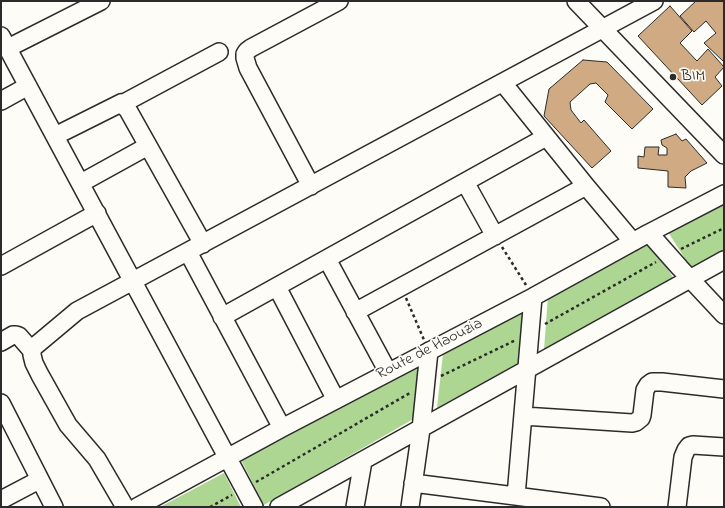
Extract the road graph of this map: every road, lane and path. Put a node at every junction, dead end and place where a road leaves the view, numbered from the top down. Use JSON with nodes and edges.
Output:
{"nodes":[{"id":1,"x":101,"y":1,"type":"edge"},
{"id":2,"x":340,"y":1,"type":"edge"},
{"id":3,"x":576,"y":1,"type":"edge"},
{"id":4,"x":654,"y":1,"type":"edge"},
{"id":5,"x":603,"y":29,"type":"junction"},
{"id":6,"x":4,"y":42,"type":"edge"},
{"id":7,"x":219,"y":52,"type":"dead end"},
{"id":8,"x":503,"y":83,"type":"junction"},
{"id":9,"x":28,"y":86,"type":"junction"},
{"id":10,"x":1,"y":101,"type":"edge"},
{"id":11,"x":122,"y":104,"type":"junction"},
{"id":12,"x":55,"y":136,"type":"junction"},
{"id":13,"x":546,"y":137,"type":"junction"},
{"id":14,"x":148,"y":146,"type":"junction"},
{"id":15,"x":724,"y":155,"type":"edge"},
{"id":16,"x":465,"y":182,"type":"junction"},
{"id":17,"x":80,"y":183,"type":"junction"},
{"id":18,"x":312,"y":186,"type":"junction"},
{"id":19,"x":586,"y":186,"type":"junction"},
{"id":20,"x":724,"y":194,"type":"edge"},
{"id":21,"x":97,"y":213,"type":"junction"},
{"id":22,"x":724,"y":228,"type":"edge"},
{"id":23,"x":649,"y":233,"type":"junction"},
{"id":24,"x":495,"y":236,"type":"junction"},
{"id":25,"x":633,"y":242,"type":"junction"},
{"id":26,"x":203,"y":244,"type":"junction"},
{"id":27,"x":188,"y":252,"type":"junction"},
{"id":28,"x":669,"y":255,"type":"junction"},
{"id":29,"x":328,"y":259,"type":"junction"},
{"id":30,"x":724,"y":260,"type":"edge"},
{"id":31,"x":1,"y":266,"type":"edge"},
{"id":32,"x":691,"y":279,"type":"junction"},
{"id":33,"x":133,"y":281,"type":"junction"},
{"id":34,"x":277,"y":287,"type":"junction"},
{"id":35,"x":401,"y":287,"type":"junction"},
{"id":36,"x":533,"y":297,"type":"junction"},
{"id":37,"x":355,"y":312,"type":"junction"},
{"id":38,"x":724,"y":315,"type":"edge"},
{"id":39,"x":222,"y":317,"type":"junction"},
{"id":40,"x":531,"y":332,"type":"junction"},
{"id":41,"x":1,"y":342,"type":"edge"},
{"id":42,"x":32,"y":351,"type":"junction"},
{"id":43,"x":429,"y":351,"type":"junction"},
{"id":44,"x":527,"y":369,"type":"junction"},
{"id":45,"x":388,"y":372,"type":"junction"},
{"id":46,"x":426,"y":384,"type":"junction"},
{"id":47,"x":724,"y":389,"type":"edge"},
{"id":48,"x":336,"y":400,"type":"junction"},
{"id":49,"x":1,"y":403,"type":"edge"},
{"id":50,"x":523,"y":416,"type":"junction"},
{"id":51,"x":282,"y":428,"type":"junction"},
{"id":52,"x":7,"y":429,"type":"edge"},
{"id":53,"x":421,"y":429,"type":"junction"},
{"id":54,"x":724,"y":447,"type":"edge"},
{"id":55,"x":228,"y":457,"type":"junction"},
{"id":56,"x":363,"y":461,"type":"junction"},
{"id":57,"x":39,"y":480,"type":"junction"},
{"id":58,"x":413,"y":483,"type":"junction"},
{"id":59,"x":244,"y":489,"type":"junction"},
{"id":60,"x":1,"y":500,"type":"edge"},
{"id":61,"x":523,"y":500,"type":"edge"},
{"id":62,"x":54,"y":507,"type":"edge"},
{"id":63,"x":125,"y":507,"type":"edge"},
{"id":64,"x":137,"y":507,"type":"edge"},
{"id":65,"x":210,"y":507,"type":"edge"},
{"id":66,"x":254,"y":507,"type":"edge"},
{"id":67,"x":279,"y":507,"type":"edge"},
{"id":68,"x":355,"y":507,"type":"edge"},
{"id":69,"x":410,"y":507,"type":"edge"},
{"id":70,"x":602,"y":507,"type":"edge"},
{"id":71,"x":677,"y":507,"type":"edge"}],
"edges":[{"from":1,"to":6,"type":"street"},
{"from":2,"to":18,"type":"street"},
{"from":3,"to":5,"type":"street"},
{"from":4,"to":5,"type":"street"},
{"from":5,"to":8,"type":"street"},
{"from":5,"to":15,"type":"street"},
{"from":6,"to":9,"type":"street"},
{"from":7,"to":11,"type":"street"},
{"from":8,"to":13,"type":"street"},
{"from":8,"to":18,"type":"street"},
{"from":9,"to":10,"type":"street"},
{"from":9,"to":12,"type":"street"},
{"from":11,"to":12,"type":"street"},
{"from":11,"to":14,"type":"street"},
{"from":12,"to":17,"type":"street"},
{"from":13,"to":16,"type":"street"},
{"from":13,"to":19,"type":"street"},
{"from":14,"to":17,"type":"street"},
{"from":14,"to":26,"type":"street"},
{"from":16,"to":24,"type":"street"},
{"from":16,"to":29,"type":"street"},
{"from":17,"to":21,"type":"street"},
{"from":18,"to":26,"type":"street"},
{"from":19,"to":24,"type":"street"},
{"from":19,"to":25,"type":"street"},
{"from":20,"to":23,"type":"street","name":"Route de Haouzia"},
{"from":21,"to":31,"type":"street"},
{"from":21,"to":33,"type":"street"},
{"from":22,"to":28,"type":"path"},
{"from":23,"to":25,"type":"street","name":"Route de Haouzia"},
{"from":23,"to":28,"type":"street"},
{"from":24,"to":35,"type":"street"},
{"from":24,"to":36,"type":"path"},
{"from":25,"to":36,"type":"street","name":"Route de Haouzia"},
{"from":26,"to":27,"type":"street"},
{"from":27,"to":33,"type":"street"},
{"from":27,"to":39,"type":"street"},
{"from":28,"to":32,"type":"street"},
{"from":28,"to":40,"type":"path"},
{"from":29,"to":34,"type":"street"},
{"from":29,"to":37,"type":"street"},
{"from":30,"to":32,"type":"street"},
{"from":32,"to":38,"type":"street"},
{"from":32,"to":44,"type":"street"},
{"from":33,"to":42,"type":"street"},
{"from":33,"to":55,"type":"street"},
{"from":34,"to":39,"type":"street"},
{"from":34,"to":48,"type":"street"},
{"from":35,"to":37,"type":"street"},
{"from":35,"to":43,"type":"path"},
{"from":36,"to":40,"type":"street"},
{"from":36,"to":43,"type":"street","name":"Route de Haouzia"},
{"from":37,"to":45,"type":"street"},
{"from":39,"to":51,"type":"street"},
{"from":40,"to":44,"type":"street"},
{"from":40,"to":46,"type":"path"},
{"from":41,"to":42,"type":"street"},
{"from":42,"to":63,"type":"street"},
{"from":43,"to":45,"type":"street","name":"Route de Haouzia"},
{"from":43,"to":46,"type":"street"},
{"from":44,"to":50,"type":"street"},
{"from":44,"to":53,"type":"street"},
{"from":45,"to":48,"type":"street","name":"Route de Haouzia"},
{"from":46,"to":53,"type":"street"},
{"from":46,"to":59,"type":"path"},
{"from":47,"to":50,"type":"street"},
{"from":48,"to":51,"type":"street","name":"Route de Haouzia"},
{"from":49,"to":52,"type":"street"},
{"from":50,"to":61,"type":"street"},
{"from":51,"to":55,"type":"street","name":"Route de Haouzia"},
{"from":52,"to":57,"type":"street"},
{"from":53,"to":56,"type":"street"},
{"from":53,"to":58,"type":"street"},
{"from":54,"to":71,"type":"street"},
{"from":55,"to":59,"type":"street"},
{"from":55,"to":64,"type":"street","name":"Route de Haouzia"},
{"from":56,"to":67,"type":"street"},
{"from":56,"to":68,"type":"street"},
{"from":57,"to":60,"type":"street"},
{"from":57,"to":62,"type":"street"},
{"from":58,"to":61,"type":"street"},
{"from":58,"to":69,"type":"street"},
{"from":59,"to":65,"type":"path"},
{"from":59,"to":66,"type":"street"},
{"from":61,"to":70,"type":"street"}]}
